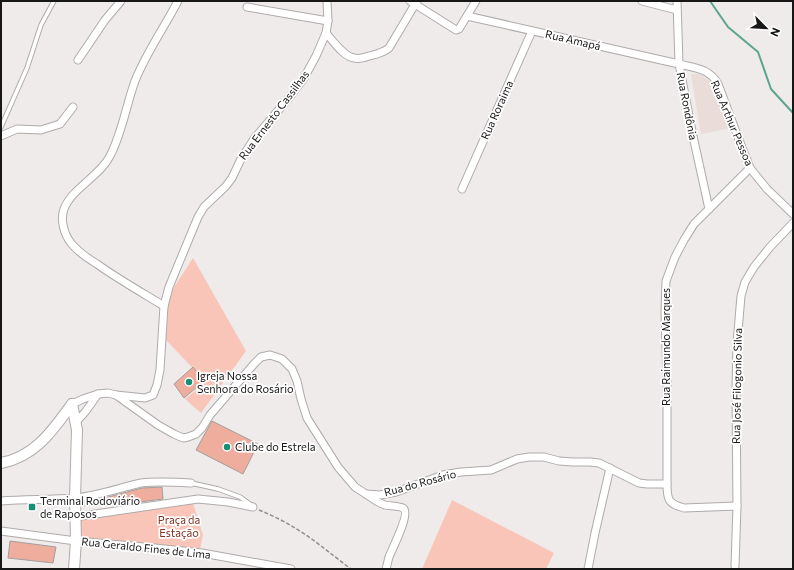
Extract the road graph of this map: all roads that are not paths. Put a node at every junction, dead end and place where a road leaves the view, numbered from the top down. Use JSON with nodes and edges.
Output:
{"nodes":[{"id":1,"x":54,"y":1,"type":"edge"},
{"id":2,"x":121,"y":1,"type":"edge"},
{"id":3,"x":178,"y":1,"type":"edge"},
{"id":4,"x":327,"y":1,"type":"edge"},
{"id":5,"x":476,"y":1,"type":"edge"},
{"id":6,"x":642,"y":1,"type":"edge"},
{"id":7,"x":677,"y":1,"type":"edge"},
{"id":8,"x":414,"y":2,"type":"edge"},
{"id":9,"x":247,"y":8,"type":"dead end"},
{"id":10,"x":677,"y":10,"type":"junction"},
{"id":11,"x":467,"y":16,"type":"junction"},
{"id":12,"x":328,"y":21,"type":"junction"},
{"id":13,"x":532,"y":31,"type":"junction"},
{"id":14,"x":326,"y":33,"type":"junction"},
{"id":15,"x":78,"y":60,"type":"dead end"},
{"id":16,"x":679,"y":64,"type":"junction"},
{"id":17,"x":73,"y":107,"type":"dead end"},
{"id":18,"x":1,"y":127,"type":"edge"},
{"id":19,"x":1,"y":136,"type":"edge"},
{"id":20,"x":750,"y":168,"type":"junction"},
{"id":21,"x":462,"y":189,"type":"dead end"},
{"id":22,"x":709,"y":209,"type":"junction"},
{"id":23,"x":793,"y":214,"type":"edge"},
{"id":24,"x":793,"y":223,"type":"edge"},
{"id":25,"x":164,"y":306,"type":"junction"},
{"id":26,"x":98,"y":394,"type":"junction"},
{"id":27,"x":116,"y":395,"type":"junction"},
{"id":28,"x":72,"y":404,"type":"junction"},
{"id":29,"x":76,"y":422,"type":"junction"},
{"id":30,"x":1,"y":463,"type":"edge"},
{"id":31,"x":610,"y":468,"type":"junction"},
{"id":32,"x":191,"y":483,"type":"joint"},
{"id":33,"x":666,"y":484,"type":"junction"},
{"id":34,"x":366,"y":494,"type":"junction"},
{"id":35,"x":75,"y":498,"type":"junction"},
{"id":36,"x":1,"y":501,"type":"edge"},
{"id":37,"x":737,"y":506,"type":"junction"},
{"id":38,"x":253,"y":507,"type":"joint"},
{"id":39,"x":75,"y":517,"type":"junction"},
{"id":40,"x":1,"y":531,"type":"edge"},
{"id":41,"x":76,"y":541,"type":"junction"},
{"id":42,"x":735,"y":566,"type":"dead end"},
{"id":43,"x":74,"y":569,"type":"edge"},
{"id":44,"x":291,"y":569,"type":"edge"},
{"id":45,"x":386,"y":569,"type":"edge"},
{"id":46,"x":588,"y":569,"type":"edge"}],
"edges":[{"from":1,"to":18,"type":"lane"},
{"from":2,"to":15,"type":"street"},
{"from":3,"to":25,"type":"street"},
{"from":4,"to":12,"type":"street","name":"Rua Ernesto Cassilhas"},
{"from":5,"to":11,"type":"street"},
{"from":6,"to":10,"type":"street"},
{"from":7,"to":10,"type":"street","name":"Rua Rondônia"},
{"from":8,"to":11,"type":"street"},
{"from":8,"to":14,"type":"street"},
{"from":9,"to":12,"type":"street"},
{"from":10,"to":16,"type":"street","name":"Rua Rondônia"},
{"from":11,"to":13,"type":"street","name":"Rua Amapá"},
{"from":12,"to":14,"type":"street","name":"Rua Ernesto Cassilhas"},
{"from":13,"to":16,"type":"street","name":"Rua Amapá"},
{"from":13,"to":21,"type":"street","name":"Rua Roraima"},
{"from":14,"to":25,"type":"street","name":"Rua Ernesto Cassilhas"},
{"from":16,"to":20,"type":"street","name":"Rua Arthur Pessoa"},
{"from":16,"to":22,"type":"street","name":"Rua Rondônia"},
{"from":17,"to":19,"type":"street"},
{"from":20,"to":22,"type":"street","name":"Rua Raimundo Marques"},
{"from":20,"to":23,"type":"street","name":"Rua Arthur Pessoa"},
{"from":22,"to":33,"type":"street","name":"Rua Raimundo Marques"},
{"from":24,"to":37,"type":"street","name":"Rua José Filogonio Silva"},
{"from":25,"to":27,"type":"street","name":"Rua Ernesto Cassilhas"},
{"from":26,"to":27,"type":"street","name":"Rua Ernesto Cassilhas"},
{"from":26,"to":28,"type":"street","name":"Rua Ernesto Cassilhas"},
{"from":26,"to":29,"type":"street"},
{"from":27,"to":34,"type":"street","name":"Rua do Rosário"},
{"from":28,"to":29,"type":"main road"},
{"from":28,"to":30,"type":"main road"},
{"from":29,"to":35,"type":"main road"},
{"from":31,"to":33,"type":"street","name":"Rua do Rosário"},
{"from":31,"to":34,"type":"street","name":"Rua do Rosário"},
{"from":31,"to":46,"type":"street"},
{"from":32,"to":35,"type":"street"},
{"from":32,"to":38,"type":"lane"},
{"from":33,"to":37,"type":"street"},
{"from":34,"to":45,"type":"street","name":"Rua do Rosário"},
{"from":35,"to":36,"type":"street"},
{"from":35,"to":39,"type":"main road"},
{"from":37,"to":42,"type":"street","name":"Rua José Filogonio Silva"},
{"from":38,"to":39,"type":"street"},
{"from":39,"to":41,"type":"main road"},
{"from":40,"to":41,"type":"street","name":"Rua Geraldo Fines de Lima"},
{"from":41,"to":43,"type":"main road"},
{"from":41,"to":44,"type":"street","name":"Rua Geraldo Fines de Lima"}]}
